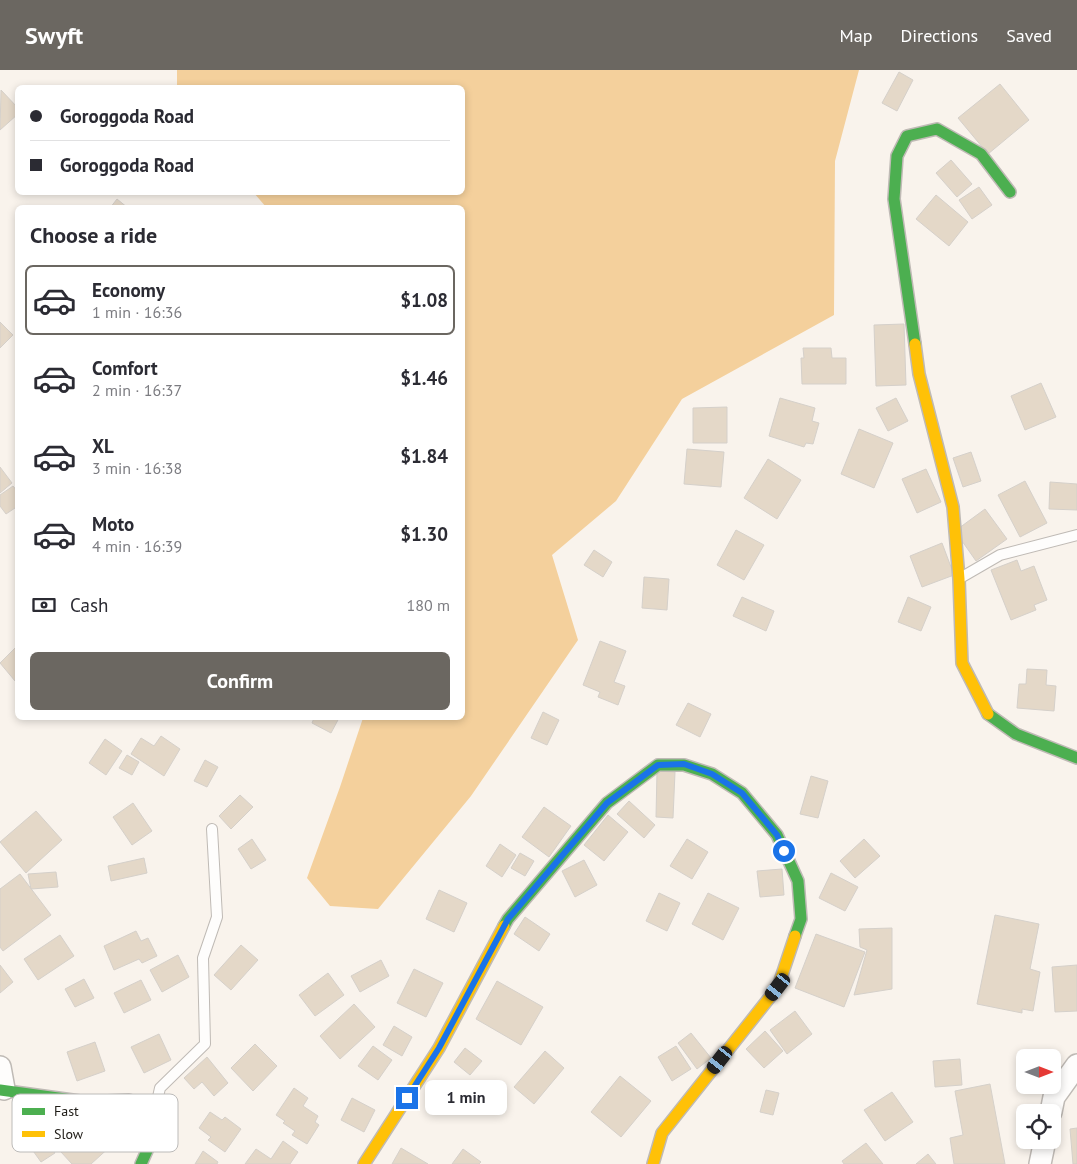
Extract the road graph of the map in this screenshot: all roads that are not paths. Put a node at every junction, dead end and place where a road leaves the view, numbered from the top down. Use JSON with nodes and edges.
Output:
{"nodes":[{"id":1,"x":1010,"y":192,"type":"dead end"},
{"id":2,"x":1077,"y":534,"type":"edge"},
{"id":3,"x":959,"y":579,"type":"junction"},
{"id":4,"x":1077,"y":758,"type":"edge"},
{"id":5,"x":212,"y":830,"type":"dead end"},
{"id":6,"x":1077,"y":1065,"type":"edge"},
{"id":7,"x":0,"y":1067,"type":"edge"},
{"id":8,"x":2,"y":1090,"type":"edge"},
{"id":9,"x":30,"y":1094,"type":"edge"},
{"id":10,"x":159,"y":1094,"type":"edge"},
{"id":11,"x":1053,"y":1104,"type":"edge"},
{"id":12,"x":1043,"y":1149,"type":"edge"},
{"id":13,"x":146,"y":1152,"type":"edge"},
{"id":14,"x":141,"y":1164,"type":"edge"},
{"id":15,"x":364,"y":1164,"type":"edge"},
{"id":16,"x":652,"y":1164,"type":"edge"},
{"id":17,"x":1040,"y":1164,"type":"edge"}],
"edges":[{"from":1,"to":3,"type":"street"},
{"from":2,"to":3,"type":"lane"},
{"from":3,"to":4,"type":"street"},
{"from":5,"to":10,"type":"lane"},
{"from":6,"to":11,"type":"street"},
{"from":7,"to":8,"type":"street"},
{"from":8,"to":9,"type":"street"},
{"from":12,"to":17,"type":"street"},
{"from":13,"to":14,"type":"street"},
{"from":15,"to":16,"type":"street"}]}
